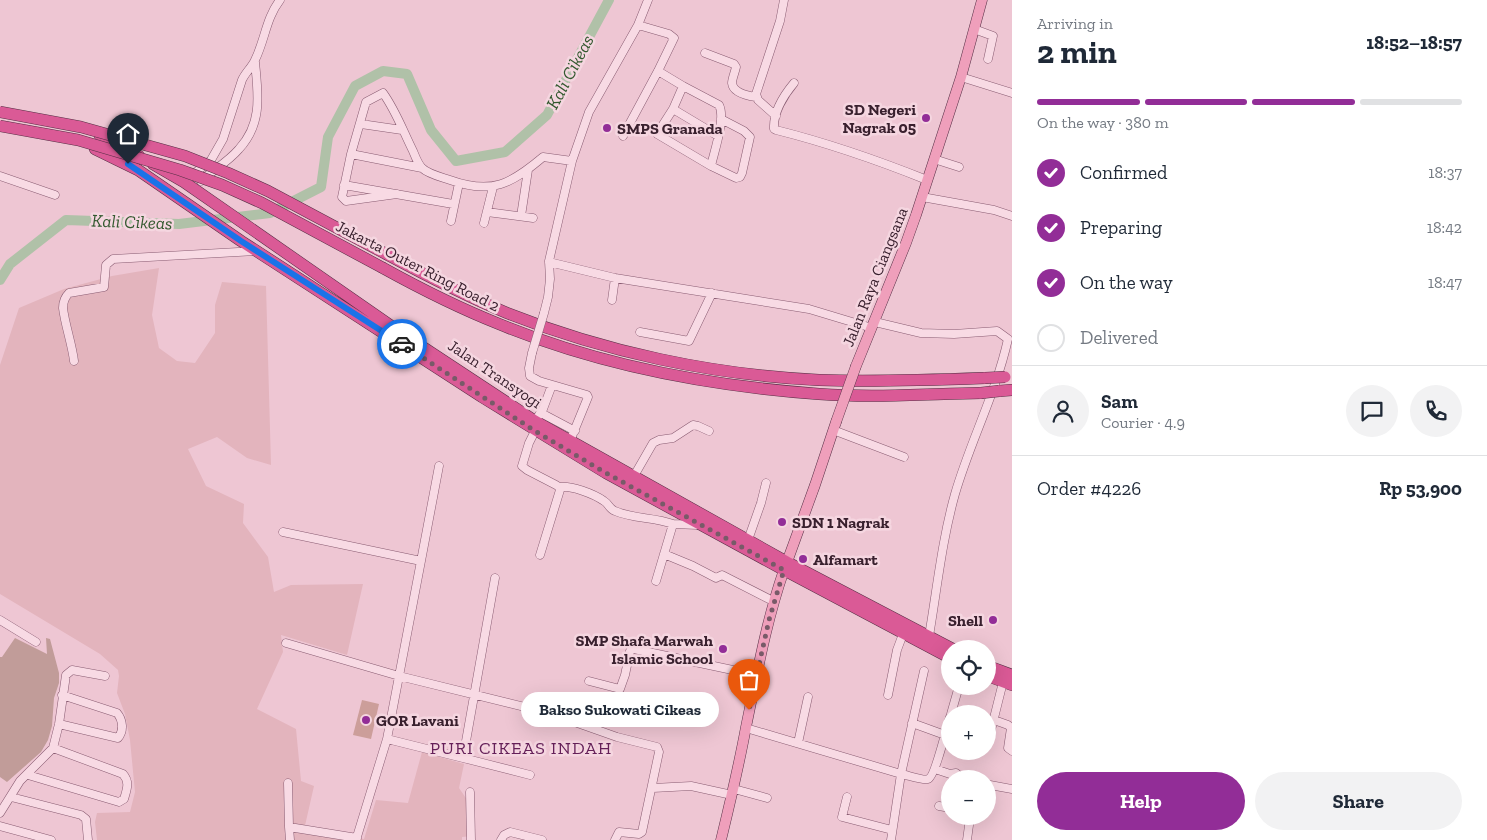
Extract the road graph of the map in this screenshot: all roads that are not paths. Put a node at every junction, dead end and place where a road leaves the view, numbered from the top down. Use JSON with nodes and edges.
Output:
{"nodes":[{"id":1,"x":280,"y":0,"type":"edge"},
{"id":2,"x":648,"y":0,"type":"edge"},
{"id":3,"x":784,"y":0,"type":"edge"},
{"id":4,"x":982,"y":0,"type":"edge"},
{"id":5,"x":638,"y":25,"type":"junction"},
{"id":6,"x":974,"y":29,"type":"junction"},
{"id":7,"x":705,"y":53,"type":"dead end"},
{"id":8,"x":988,"y":59,"type":"dead end"},
{"id":9,"x":255,"y":62,"type":"junction"},
{"id":10,"x":658,"y":71,"type":"junction"},
{"id":11,"x":961,"y":77,"type":"junction"},
{"id":12,"x":794,"y":84,"type":"dead end"},
{"id":13,"x":683,"y":86,"type":"junction"},
{"id":14,"x":1012,"y":93,"type":"edge"},
{"id":15,"x":756,"y":97,"type":"junction"},
{"id":16,"x":673,"y":109,"type":"junction"},
{"id":17,"x":0,"y":111,"type":"edge"},
{"id":18,"x":776,"y":116,"type":"junction"},
{"id":19,"x":721,"y":119,"type":"junction"},
{"id":20,"x":0,"y":124,"type":"edge"},
{"id":21,"x":361,"y":124,"type":"junction"},
{"id":22,"x":402,"y":130,"type":"junction"},
{"id":23,"x":623,"y":136,"type":"dead end"},
{"id":24,"x":718,"y":136,"type":"junction"},
{"id":25,"x":224,"y":139,"type":"junction"},
{"id":26,"x":238,"y":150,"type":"junction"},
{"id":27,"x":352,"y":154,"type":"junction"},
{"id":28,"x":934,"y":159,"type":"junction"},
{"id":29,"x":572,"y":161,"type":"junction"},
{"id":30,"x":711,"y":166,"type":"junction"},
{"id":31,"x":959,"y":166,"type":"dead end"},
{"id":32,"x":422,"y":168,"type":"junction"},
{"id":33,"x":528,"y":170,"type":"junction"},
{"id":34,"x":0,"y":176,"type":"edge"},
{"id":35,"x":927,"y":180,"type":"junction"},
{"id":36,"x":458,"y":183,"type":"junction"},
{"id":37,"x":344,"y":184,"type":"junction"},
{"id":38,"x":493,"y":187,"type":"junction"},
{"id":39,"x":192,"y":188,"type":"junction"},
{"id":40,"x":397,"y":194,"type":"junction"},
{"id":41,"x":55,"y":195,"type":"dead end"},
{"id":42,"x":922,"y":197,"type":"junction"},
{"id":43,"x":454,"y":204,"type":"junction"},
{"id":44,"x":487,"y":212,"type":"junction"},
{"id":45,"x":520,"y":216,"type":"junction"},
{"id":46,"x":1012,"y":216,"type":"edge"},
{"id":47,"x":533,"y":218,"type":"dead end"},
{"id":48,"x":451,"y":221,"type":"dead end"},
{"id":49,"x":484,"y":223,"type":"dead end"},
{"id":50,"x":257,"y":250,"type":"junction"},
{"id":51,"x":549,"y":262,"type":"junction"},
{"id":52,"x":615,"y":278,"type":"junction"},
{"id":53,"x":712,"y":293,"type":"junction"},
{"id":54,"x":612,"y":300,"type":"dead end"},
{"id":55,"x":873,"y":325,"type":"junction"},
{"id":56,"x":640,"y":332,"type":"dead end"},
{"id":57,"x":1010,"y":339,"type":"edge"},
{"id":58,"x":74,"y":361,"type":"dead end"},
{"id":59,"x":1009,"y":376,"type":"edge"},
{"id":60,"x":552,"y":385,"type":"junction"},
{"id":61,"x":1012,"y":390,"type":"edge"},
{"id":62,"x":537,"y":421,"type":"junction"},
{"id":63,"x":835,"y":426,"type":"junction"},
{"id":64,"x":709,"y":431,"type":"dead end"},
{"id":65,"x":572,"y":436,"type":"junction"},
{"id":66,"x":904,"y":457,"type":"dead end"},
{"id":67,"x":439,"y":466,"type":"dead end"},
{"id":68,"x":608,"y":468,"type":"junction"},
{"id":69,"x":634,"y":476,"type":"junction"},
{"id":70,"x":766,"y":483,"type":"dead end"},
{"id":71,"x":559,"y":487,"type":"junction"},
{"id":72,"x":673,"y":524,"type":"junction"},
{"id":73,"x":701,"y":525,"type":"junction"},
{"id":74,"x":282,"y":532,"type":"dead end"},
{"id":75,"x":748,"y":540,"type":"junction"},
{"id":76,"x":540,"y":554,"type":"dead end"},
{"id":77,"x":664,"y":554,"type":"junction"},
{"id":78,"x":421,"y":561,"type":"junction"},
{"id":79,"x":785,"y":566,"type":"junction"},
{"id":80,"x":496,"y":578,"type":"dead end"},
{"id":81,"x":656,"y":581,"type":"dead end"},
{"id":82,"x":773,"y":601,"type":"junction"},
{"id":83,"x":0,"y":620,"type":"edge"},
{"id":84,"x":903,"y":634,"type":"junction"},
{"id":85,"x":929,"y":636,"type":"junction"},
{"id":86,"x":36,"y":642,"type":"dead end"},
{"id":87,"x":941,"y":642,"type":"edge"},
{"id":88,"x":286,"y":643,"type":"dead end"},
{"id":89,"x":941,"y":653,"type":"edge"},
{"id":90,"x":996,"y":669,"type":"edge"},
{"id":91,"x":924,"y":671,"type":"dead end"},
{"id":92,"x":756,"y":675,"type":"junction"},
{"id":93,"x":1012,"y":675,"type":"edge"},
{"id":94,"x":106,"y":676,"type":"dead end"},
{"id":95,"x":399,"y":676,"type":"junction"},
{"id":96,"x":589,"y":681,"type":"dead end"},
{"id":97,"x":1007,"y":684,"type":"edge"},
{"id":98,"x":474,"y":694,"type":"junction"},
{"id":99,"x":62,"y":695,"type":"junction"},
{"id":100,"x":888,"y":695,"type":"dead end"},
{"id":101,"x":808,"y":697,"type":"dead end"},
{"id":102,"x":996,"y":714,"type":"edge"},
{"id":103,"x":996,"y":721,"type":"edge"},
{"id":104,"x":912,"y":723,"type":"junction"},
{"id":105,"x":60,"y":724,"type":"junction"},
{"id":106,"x":746,"y":728,"type":"junction"},
{"id":107,"x":941,"y":734,"type":"edge"},
{"id":108,"x":387,"y":739,"type":"junction"},
{"id":109,"x":798,"y":743,"type":"junction"},
{"id":110,"x":53,"y":748,"type":"junction"},
{"id":111,"x":941,"y":749,"type":"edge"},
{"id":112,"x":1012,"y":751,"type":"edge"},
{"id":113,"x":463,"y":758,"type":"junction"},
{"id":114,"x":935,"y":769,"type":"junction"},
{"id":115,"x":941,"y":771,"type":"edge"},
{"id":116,"x":901,"y":774,"type":"junction"},
{"id":117,"x":28,"y":775,"type":"junction"},
{"id":118,"x":530,"y":775,"type":"dead end"},
{"id":119,"x":288,"y":783,"type":"dead end"},
{"id":120,"x":996,"y":786,"type":"edge"},
{"id":121,"x":653,"y":788,"type":"junction"},
{"id":122,"x":1012,"y":789,"type":"edge"},
{"id":123,"x":470,"y":792,"type":"dead end"},
{"id":124,"x":733,"y":792,"type":"junction"},
{"id":125,"x":11,"y":797,"type":"junction"},
{"id":126,"x":846,"y":797,"type":"dead end"},
{"id":127,"x":767,"y":798,"type":"dead end"},
{"id":128,"x":0,"y":813,"type":"edge"},
{"id":129,"x":969,"y":825,"type":"edge"},
{"id":130,"x":0,"y":826,"type":"edge"},
{"id":131,"x":289,"y":827,"type":"junction"},
{"id":132,"x":892,"y":830,"type":"junction"},
{"id":133,"x":357,"y":839,"type":"edge"},
{"id":134,"x":51,"y":840,"type":"edge"},
{"id":135,"x":88,"y":840,"type":"edge"},
{"id":136,"x":290,"y":840,"type":"edge"},
{"id":137,"x":471,"y":840,"type":"edge"},
{"id":138,"x":501,"y":840,"type":"edge"},
{"id":139,"x":542,"y":840,"type":"edge"},
{"id":140,"x":615,"y":840,"type":"edge"},
{"id":141,"x":721,"y":840,"type":"edge"},
{"id":142,"x":891,"y":840,"type":"edge"},
{"id":143,"x":967,"y":840,"type":"edge"}],
"edges":[{"from":1,"to":9,"type":"street"},
{"from":2,"to":5,"type":"street"},
{"from":3,"to":15,"type":"street"},
{"from":4,"to":6,"type":"main road","name":"Jalan Raya Ciangsana"},
{"from":5,"to":10,"type":"street"},
{"from":5,"to":29,"type":"street"},
{"from":6,"to":8,"type":"street"},
{"from":6,"to":11,"type":"main road","name":"Jalan Raya Ciangsana"},
{"from":7,"to":15,"type":"street"},
{"from":9,"to":25,"type":"street"},
{"from":9,"to":26,"type":"street"},
{"from":10,"to":13,"type":"street"},
{"from":10,"to":23,"type":"street"},
{"from":11,"to":14,"type":"street"},
{"from":11,"to":28,"type":"main road","name":"Jalan Raya Ciangsana"},
{"from":12,"to":18,"type":"street"},
{"from":13,"to":16,"type":"street"},
{"from":13,"to":19,"type":"street"},
{"from":15,"to":18,"type":"street"},
{"from":16,"to":24,"type":"street"},
{"from":16,"to":30,"type":"street"},
{"from":17,"to":39,"type":"highway","name":"Jalan Transyogi"},
{"from":17,"to":59,"type":"highway","name":"Jakarta Outer Ring Road 2","bridge":true},
{"from":18,"to":35,"type":"street"},
{"from":19,"to":24,"type":"street"},
{"from":19,"to":30,"type":"street"},
{"from":20,"to":50,"type":"highway","name":"Jalan Transyogi"},
{"from":20,"to":61,"type":"highway","name":"Jakarta Outer Ring Road 2","bridge":true},
{"from":21,"to":22,"type":"street"},
{"from":21,"to":22,"type":"street"},
{"from":21,"to":27,"type":"street"},
{"from":22,"to":32,"type":"street"},
{"from":24,"to":30,"type":"street"},
{"from":25,"to":26,"type":"street"},
{"from":25,"to":39,"type":"street"},
{"from":26,"to":39,"type":"street"},
{"from":27,"to":32,"type":"street"},
{"from":27,"to":37,"type":"street"},
{"from":28,"to":31,"type":"street"},
{"from":28,"to":35,"type":"main road","name":"Jalan Raya Ciangsana"},
{"from":29,"to":33,"type":"street"},
{"from":29,"to":51,"type":"street"},
{"from":32,"to":36,"type":"street"},
{"from":33,"to":38,"type":"street"},
{"from":33,"to":45,"type":"street"},
{"from":34,"to":41,"type":"street"},
{"from":35,"to":42,"type":"main road","name":"Jalan Raya Ciangsana"},
{"from":36,"to":38,"type":"street"},
{"from":36,"to":43,"type":"street"},
{"from":37,"to":40,"type":"street"},
{"from":37,"to":40,"type":"street"},
{"from":38,"to":44,"type":"street"},
{"from":39,"to":62,"type":"highway","name":"Jalan Transyogi"},
{"from":40,"to":43,"type":"street"},
{"from":42,"to":46,"type":"street"},
{"from":42,"to":55,"type":"main road","name":"Jalan Raya Ciangsana"},
{"from":43,"to":48,"type":"street"},
{"from":44,"to":45,"type":"street"},
{"from":44,"to":49,"type":"street"},
{"from":45,"to":47,"type":"street"},
{"from":50,"to":58,"type":"street"},
{"from":50,"to":62,"type":"highway","name":"Jalan Transyogi"},
{"from":51,"to":52,"type":"street"},
{"from":51,"to":60,"type":"street","bridge":true},
{"from":52,"to":53,"type":"street"},
{"from":52,"to":54,"type":"street"},
{"from":53,"to":55,"type":"street"},
{"from":53,"to":56,"type":"street"},
{"from":55,"to":57,"type":"street"},
{"from":55,"to":63,"type":"main road","name":"Jalan Raya Ciangsana","bridge":true},
{"from":57,"to":85,"type":"street"},
{"from":60,"to":62,"type":"street"},
{"from":60,"to":65,"type":"street"},
{"from":62,"to":65,"type":"highway","name":"Jalan Transyogi"},
{"from":62,"to":68,"type":"highway","name":"Jalan Transyogi"},
{"from":62,"to":71,"type":"street"},
{"from":63,"to":66,"type":"street"},
{"from":63,"to":79,"type":"main road","name":"Jalan Raya Ciangsana"},
{"from":64,"to":69,"type":"street"},
{"from":65,"to":68,"type":"highway","name":"Jalan Transyogi"},
{"from":67,"to":78,"type":"street"},
{"from":68,"to":69,"type":"highway","name":"Jalan Transyogi"},
{"from":68,"to":73,"type":"highway","name":"Jalan Transyogi"},
{"from":69,"to":75,"type":"highway","name":"Jalan Transyogi"},
{"from":70,"to":75,"type":"street"},
{"from":71,"to":72,"type":"street"},
{"from":71,"to":76,"type":"street"},
{"from":72,"to":73,"type":"street"},
{"from":72,"to":77,"type":"street"},
{"from":73,"to":79,"type":"highway","name":"Jalan Transyogi"},
{"from":74,"to":78,"type":"street"},
{"from":75,"to":79,"type":"highway","name":"Jalan Transyogi"},
{"from":77,"to":81,"type":"street"},
{"from":77,"to":82,"type":"street"},
{"from":78,"to":95,"type":"street"},
{"from":79,"to":82,"type":"main road","name":"Jalan Raya Ciangsana"},
{"from":79,"to":84,"type":"highway","name":"Jalan Transyogi"},
{"from":79,"to":85,"type":"highway","name":"Jalan Transyogi"},
{"from":80,"to":98,"type":"street"},
{"from":82,"to":92,"type":"main road","name":"Jalan Raya Ciangsana"},
{"from":83,"to":86,"type":"street"},
{"from":84,"to":89,"type":"highway","name":"Jalan Transyogi"},
{"from":84,"to":100,"type":"street"},
{"from":85,"to":87,"type":"highway","name":"Jalan Transyogi"},
{"from":88,"to":95,"type":"street"},
{"from":90,"to":93,"type":"highway"},
{"from":91,"to":104,"type":"street"},
{"from":92,"to":96,"type":"street"},
{"from":92,"to":106,"type":"main road","name":"Jalan Raya Ciangsana"},
{"from":94,"to":99,"type":"street"},
{"from":95,"to":98,"type":"street"},
{"from":95,"to":108,"type":"street"},
{"from":97,"to":102,"type":"street"},
{"from":98,"to":113,"type":"street"},
{"from":98,"to":121,"type":"street"},
{"from":99,"to":105,"type":"street"},
{"from":99,"to":105,"type":"street"},
{"from":101,"to":109,"type":"street"},
{"from":103,"to":112,"type":"street"},
{"from":104,"to":107,"type":"street"},
{"from":104,"to":116,"type":"street"},
{"from":105,"to":110,"type":"street"},
{"from":106,"to":109,"type":"street"},
{"from":106,"to":124,"type":"main road","name":"Jalan Raya Ciangsana"},
{"from":108,"to":113,"type":"street"},
{"from":108,"to":133,"type":"street"},
{"from":109,"to":116,"type":"street"},
{"from":110,"to":117,"type":"street"},
{"from":110,"to":117,"type":"street"},
{"from":111,"to":114,"type":"street"},
{"from":113,"to":118,"type":"street"},
{"from":114,"to":115,"type":"street"},
{"from":114,"to":116,"type":"street"},
{"from":116,"to":132,"type":"street"},
{"from":117,"to":125,"type":"street"},
{"from":119,"to":131,"type":"street"},
{"from":120,"to":122,"type":"street"},
{"from":121,"to":124,"type":"street"},
{"from":121,"to":140,"type":"street"},
{"from":123,"to":137,"type":"street"},
{"from":124,"to":127,"type":"street"},
{"from":124,"to":141,"type":"main road","name":"Jalan Raya Ciangsana"},
{"from":125,"to":128,"type":"street"},
{"from":125,"to":135,"type":"street"},
{"from":126,"to":132,"type":"street"},
{"from":129,"to":143,"type":"street"},
{"from":130,"to":134,"type":"street"},
{"from":131,"to":133,"type":"street"},
{"from":131,"to":136,"type":"street"},
{"from":132,"to":142,"type":"street"},
{"from":138,"to":139,"type":"street"}]}
